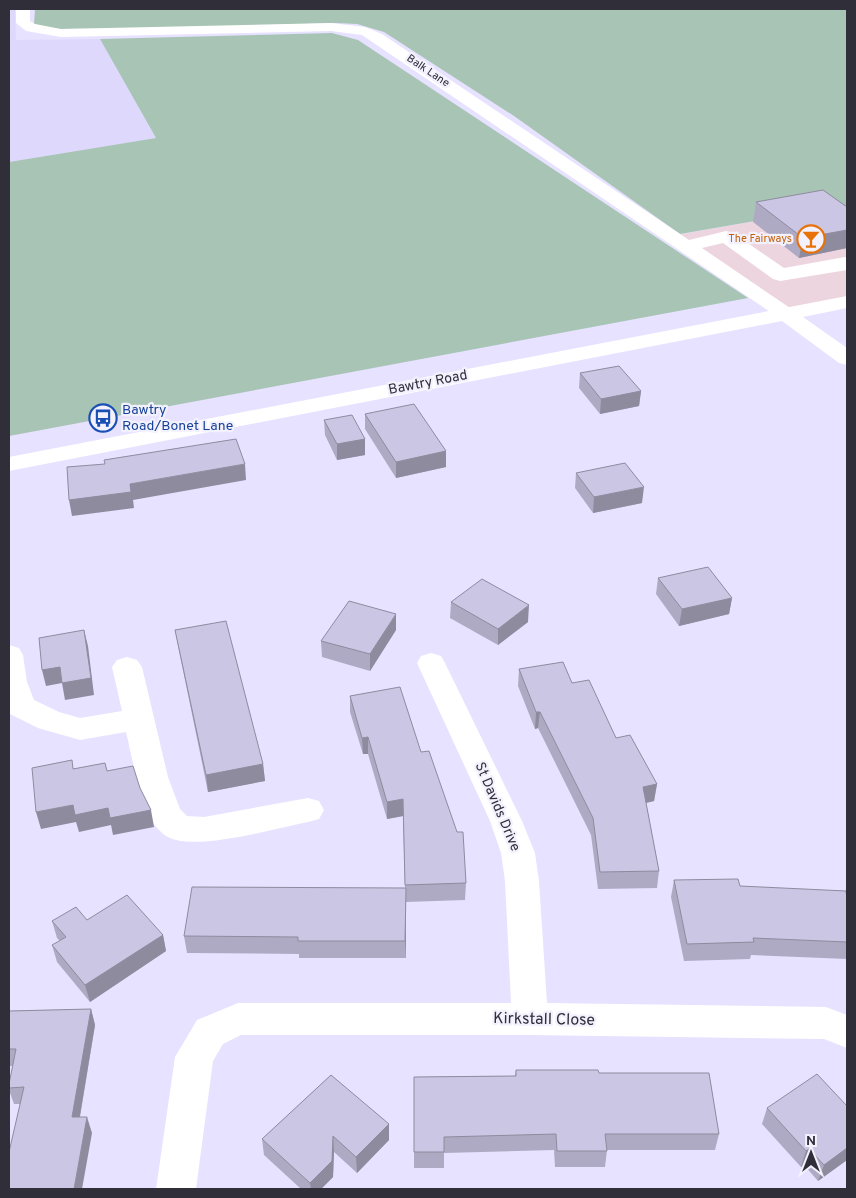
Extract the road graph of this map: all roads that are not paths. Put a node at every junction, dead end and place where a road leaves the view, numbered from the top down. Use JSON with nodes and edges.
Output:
{"nodes":[{"id":1,"x":23,"y":9,"type":"edge"},
{"id":2,"x":686,"y":246,"type":"junction"},
{"id":3,"x":847,"y":264,"type":"edge"},
{"id":4,"x":847,"y":302,"type":"edge"},
{"id":5,"x":786,"y":314,"type":"junction"},
{"id":6,"x":847,"y":358,"type":"edge"},
{"id":7,"x":9,"y":464,"type":"edge"},
{"id":8,"x":9,"y":655,"type":"edge"},
{"id":9,"x":431,"y":663,"type":"dead end"},
{"id":10,"x":126,"y":667,"type":"dead end"},
{"id":11,"x":138,"y":719,"type":"junction"},
{"id":12,"x":308,"y":810,"type":"dead end"},
{"id":13,"x":530,"y":1019,"type":"junction"},
{"id":14,"x":847,"y":1032,"type":"edge"},
{"id":15,"x":176,"y":1189,"type":"edge"}],
"edges":[{"from":1,"to":2,"type":"main road","name":"Balk Lane"},
{"from":2,"to":3,"type":"main road"},
{"from":2,"to":5,"type":"main road","name":"Balk Lane"},
{"from":4,"to":5,"type":"main road","name":"Bawtry Road"},
{"from":5,"to":6,"type":"main road","name":"Balk Lane"},
{"from":5,"to":7,"type":"main road","name":"Bawtry Road"},
{"from":8,"to":11,"type":"main road"},
{"from":9,"to":13,"type":"main road","name":"St Davids Drive"},
{"from":10,"to":11,"type":"main road"},
{"from":11,"to":12,"type":"main road"},
{"from":13,"to":14,"type":"main road","name":"Kirkstall Close"},
{"from":13,"to":15,"type":"main road","name":"Kirkstall Close"}]}
